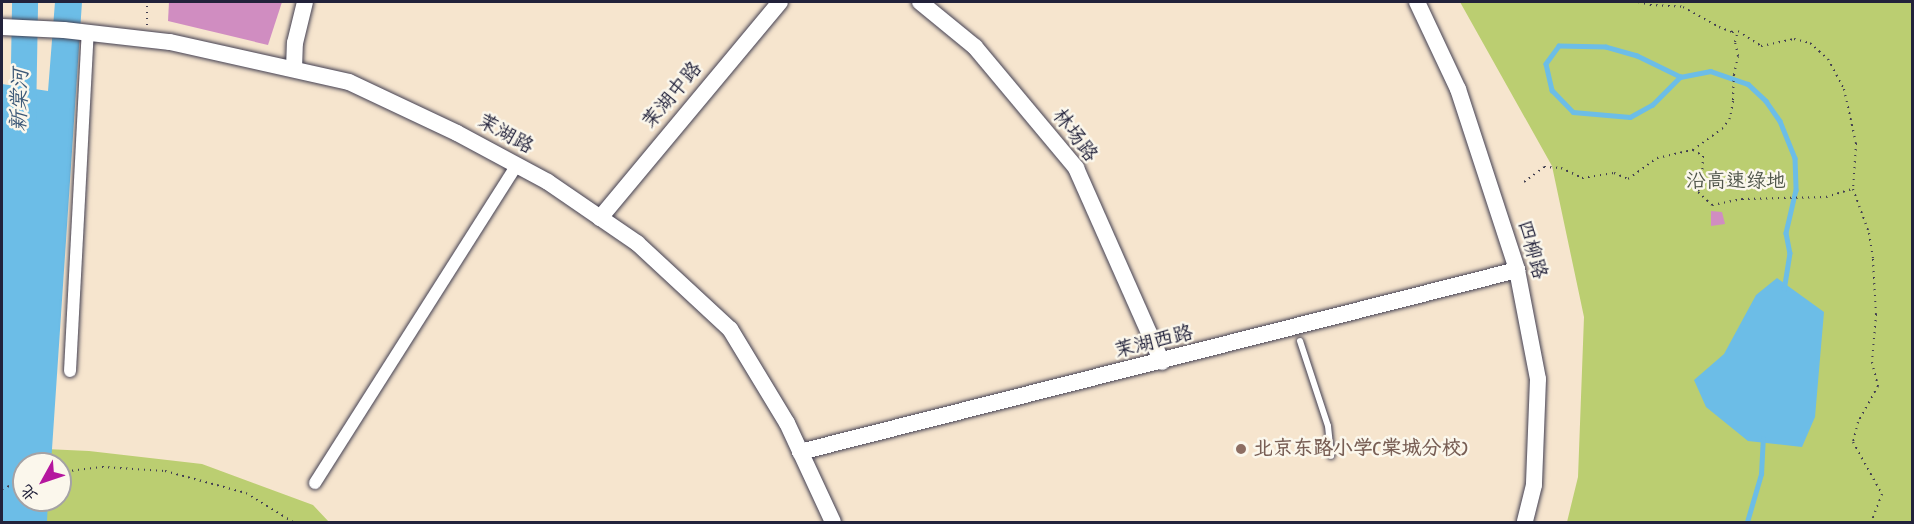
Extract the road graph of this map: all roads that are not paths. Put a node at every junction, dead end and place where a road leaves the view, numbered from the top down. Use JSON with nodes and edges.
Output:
{"nodes":[{"id":1,"x":304,"y":2,"type":"edge"},
{"id":2,"x":780,"y":2,"type":"edge"},
{"id":3,"x":920,"y":2,"type":"edge"},
{"id":4,"x":1417,"y":2,"type":"edge"},
{"id":5,"x":2,"y":27,"type":"edge"},
{"id":6,"x":88,"y":33,"type":"junction"},
{"id":7,"x":294,"y":69,"type":"junction"},
{"id":8,"x":517,"y":165,"type":"junction"},
{"id":9,"x":600,"y":218,"type":"junction"},
{"id":10,"x":1517,"y":270,"type":"junction"},
{"id":11,"x":1300,"y":341,"type":"dead end"},
{"id":12,"x":1162,"y":362,"type":"junction"},
{"id":13,"x":70,"y":371,"type":"dead end"},
{"id":14,"x":800,"y":452,"type":"junction"},
{"id":15,"x":1331,"y":456,"type":"dead end"},
{"id":16,"x":315,"y":483,"type":"dead end"},
{"id":17,"x":833,"y":522,"type":"edge"},
{"id":18,"x":1525,"y":522,"type":"edge"}],
"edges":[{"from":1,"to":7,"type":"street"},
{"from":2,"to":9,"type":"street","name":"茉湖中路"},
{"from":3,"to":12,"type":"street","name":"林场路"},
{"from":4,"to":10,"type":"street","name":"四柳路"},
{"from":5,"to":6,"type":"street","name":"茉湖路"},
{"from":6,"to":7,"type":"street","name":"茉湖路"},
{"from":6,"to":13,"type":"street"},
{"from":7,"to":8,"type":"street","name":"茉湖路"},
{"from":8,"to":9,"type":"street","name":"茉湖路"},
{"from":8,"to":16,"type":"street"},
{"from":9,"to":14,"type":"street","name":"茉湖路"},
{"from":10,"to":12,"type":"street","name":"茉湖西路"},
{"from":10,"to":18,"type":"street","name":"四柳路"},
{"from":11,"to":15,"type":"lane"},
{"from":12,"to":14,"type":"street","name":"茉湖西路"},
{"from":14,"to":17,"type":"street","name":"茉湖路"}]}
